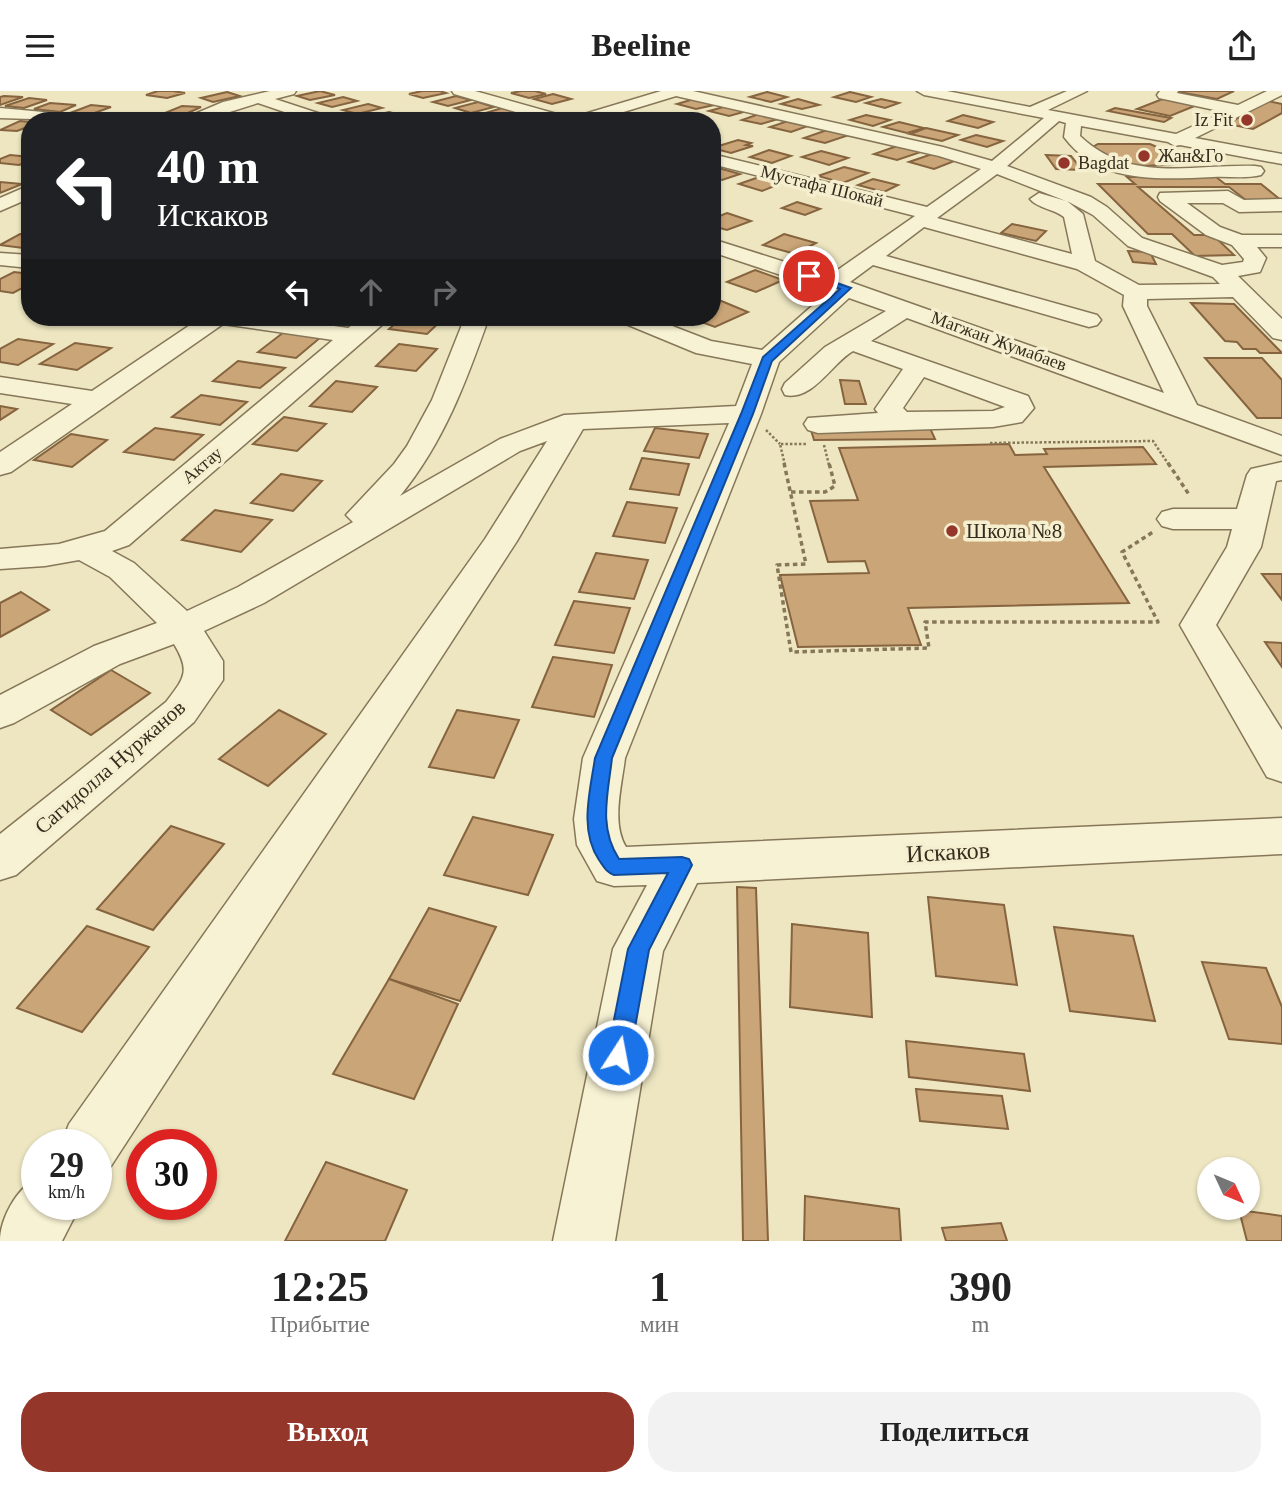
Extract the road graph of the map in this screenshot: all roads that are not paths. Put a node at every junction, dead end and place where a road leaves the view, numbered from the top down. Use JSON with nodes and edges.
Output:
{"nodes":[{"id":1,"x":238,"y":91,"type":"edge"},
{"id":2,"x":289,"y":91,"type":"edge"},
{"id":3,"x":459,"y":91,"type":"edge"},
{"id":4,"x":675,"y":91,"type":"edge"},
{"id":5,"x":924,"y":91,"type":"edge"},
{"id":6,"x":1080,"y":91,"type":"edge"},
{"id":7,"x":1171,"y":91,"type":"edge"},
{"id":8,"x":1279,"y":91,"type":"edge"},
{"id":9,"x":259,"y":98,"type":"junction"},
{"id":10,"x":1239,"y":110,"type":"junction"},
{"id":11,"x":210,"y":112,"type":"edge"},
{"id":12,"x":300,"y":112,"type":"edge"},
{"id":13,"x":533,"y":112,"type":"edge"},
{"id":14,"x":606,"y":112,"type":"edge"},
{"id":15,"x":1030,"y":112,"type":"junction"},
{"id":16,"x":0,"y":113,"type":"edge"},
{"id":17,"x":21,"y":115,"type":"edge"},
{"id":18,"x":1065,"y":119,"type":"junction"},
{"id":19,"x":1176,"y":140,"type":"junction"},
{"id":20,"x":1282,"y":159,"type":"edge"},
{"id":21,"x":721,"y":161,"type":"edge"},
{"id":22,"x":1282,"y":165,"type":"edge"},
{"id":23,"x":995,"y":167,"type":"junction"},
{"id":24,"x":1282,"y":176,"type":"edge"},
{"id":25,"x":972,"y":184,"type":"junction"},
{"id":26,"x":21,"y":186,"type":"edge"},
{"id":27,"x":0,"y":205,"type":"edge"},
{"id":28,"x":1282,"y":205,"type":"edge"},
{"id":29,"x":927,"y":218,"type":"junction"},
{"id":30,"x":1239,"y":241,"type":"junction"},
{"id":31,"x":1282,"y":241,"type":"edge"},
{"id":32,"x":721,"y":248,"type":"edge"},
{"id":33,"x":1037,"y":251,"type":"junction"},
{"id":34,"x":870,"y":258,"type":"junction"},
{"id":35,"x":0,"y":259,"type":"edge"},
{"id":36,"x":21,"y":262,"type":"edge"},
{"id":37,"x":1085,"y":264,"type":"junction"},
{"id":38,"x":1221,"y":272,"type":"junction"},
{"id":39,"x":1011,"y":275,"type":"dead end"},
{"id":40,"x":840,"y":286,"type":"junction"},
{"id":41,"x":1239,"y":290,"type":"junction"},
{"id":42,"x":1135,"y":292,"type":"junction"},
{"id":43,"x":906,"y":309,"type":"junction"},
{"id":44,"x":1089,"y":320,"type":"dead end"},
{"id":45,"x":207,"y":326,"type":"edge"},
{"id":46,"x":283,"y":326,"type":"edge"},
{"id":47,"x":367,"y":326,"type":"edge"},
{"id":48,"x":474,"y":326,"type":"edge"},
{"id":49,"x":651,"y":326,"type":"edge"},
{"id":50,"x":1282,"y":333,"type":"edge"},
{"id":51,"x":353,"y":336,"type":"junction"},
{"id":52,"x":851,"y":342,"type":"junction"},
{"id":53,"x":767,"y":359,"type":"junction"},
{"id":54,"x":918,"y":367,"type":"junction"},
{"id":55,"x":0,"y":385,"type":"edge"},
{"id":56,"x":795,"y":389,"type":"dead end"},
{"id":57,"x":96,"y":400,"type":"junction"},
{"id":58,"x":1185,"y":408,"type":"junction"},
{"id":59,"x":747,"y":414,"type":"junction"},
{"id":60,"x":573,"y":421,"type":"junction"},
{"id":61,"x":899,"y":421,"type":"junction"},
{"id":62,"x":818,"y":424,"type":"dead end"},
{"id":63,"x":1282,"y":446,"type":"edge"},
{"id":64,"x":0,"y":466,"type":"edge"},
{"id":65,"x":1282,"y":471,"type":"edge"},
{"id":66,"x":1173,"y":519,"type":"road end"},
{"id":67,"x":1250,"y":519,"type":"junction"},
{"id":68,"x":85,"y":550,"type":"junction"},
{"id":69,"x":313,"y":558,"type":"junction"},
{"id":70,"x":0,"y":559,"type":"edge"},
{"id":71,"x":183,"y":627,"type":"junction"},
{"id":72,"x":0,"y":713,"type":"edge"},
{"id":73,"x":1282,"y":766,"type":"edge"},
{"id":74,"x":1282,"y":836,"type":"edge"},
{"id":75,"x":0,"y":861,"type":"edge"},
{"id":76,"x":682,"y":865,"type":"junction"},
{"id":77,"x":101,"y":1129,"type":"edge"},
{"id":78,"x":39,"y":1220,"type":"edge"},
{"id":79,"x":25,"y":1241,"type":"edge"},
{"id":80,"x":584,"y":1241,"type":"edge"}],
"edges":[{"from":1,"to":9,"type":"street"},
{"from":2,"to":9,"type":"street"},
{"from":3,"to":13,"type":"street"},
{"from":4,"to":14,"type":"street"},
{"from":4,"to":23,"type":"street"},
{"from":5,"to":15,"type":"street"},
{"from":6,"to":15,"type":"street"},
{"from":7,"to":10,"type":"street"},
{"from":8,"to":10,"type":"street"},
{"from":9,"to":11,"type":"street"},
{"from":9,"to":12,"type":"street"},
{"from":10,"to":19,"type":"street"},
{"from":15,"to":18,"type":"street"},
{"from":16,"to":17,"type":"street"},
{"from":18,"to":19,"type":"street"},
{"from":18,"to":23,"type":"street"},
{"from":18,"to":24,"type":"street"},
{"from":19,"to":20,"type":"street"},
{"from":19,"to":22,"type":"street"},
{"from":21,"to":29,"type":"street","name":"Мустафа Шокай"},
{"from":23,"to":25,"type":"street"},
{"from":23,"to":38,"type":"street"},
{"from":25,"to":29,"type":"street"},
{"from":25,"to":37,"type":"street"},
{"from":26,"to":27,"type":"street"},
{"from":28,"to":30,"type":"street"},
{"from":29,"to":33,"type":"street","name":"Мустафа Шокай"},
{"from":29,"to":34,"type":"street"},
{"from":30,"to":31,"type":"street"},
{"from":30,"to":38,"type":"street"},
{"from":32,"to":40,"type":"street","name":"Магжан Жумабаев"},
{"from":33,"to":37,"type":"street","name":"Мустафа Шокай"},
{"from":33,"to":39,"type":"street"},
{"from":34,"to":40,"type":"street"},
{"from":34,"to":44,"type":"street"},
{"from":35,"to":36,"type":"street"},
{"from":37,"to":42,"type":"street","name":"Мустафа Шокай"},
{"from":38,"to":41,"type":"street"},
{"from":40,"to":43,"type":"street","name":"Магжан Жумабаев"},
{"from":40,"to":53,"type":"street"},
{"from":41,"to":42,"type":"street"},
{"from":41,"to":50,"type":"street"},
{"from":42,"to":58,"type":"street"},
{"from":43,"to":52,"type":"street"},
{"from":43,"to":58,"type":"street","name":"Магжан Жумабаев"},
{"from":45,"to":57,"type":"street"},
{"from":46,"to":51,"type":"street"},
{"from":47,"to":51,"type":"street","name":"Актау"},
{"from":48,"to":69,"type":"street"},
{"from":49,"to":53,"type":"street"},
{"from":51,"to":68,"type":"street","name":"Актау"},
{"from":52,"to":54,"type":"street"},
{"from":52,"to":56,"type":"street"},
{"from":53,"to":59,"type":"street"},
{"from":54,"to":61,"type":"street"},
{"from":54,"to":61,"type":"street"},
{"from":55,"to":57,"type":"street"},
{"from":57,"to":64,"type":"street"},
{"from":58,"to":63,"type":"street","name":"Магжан Жумабаев"},
{"from":59,"to":60,"type":"street"},
{"from":59,"to":76,"type":"street","name":"Искаков"},
{"from":60,"to":69,"type":"street"},
{"from":60,"to":77,"type":"street"},
{"from":61,"to":62,"type":"street"},
{"from":65,"to":67,"type":"street"},
{"from":66,"to":67,"type":"street"},
{"from":67,"to":73,"type":"street"},
{"from":68,"to":70,"type":"street","name":"Актау"},
{"from":68,"to":71,"type":"street","name":"Сагидолла Нуржанов"},
{"from":69,"to":71,"type":"street"},
{"from":71,"to":72,"type":"street"},
{"from":71,"to":75,"type":"street","name":"Сагидолла Нуржанов"},
{"from":74,"to":76,"type":"street","name":"Искаков"},
{"from":76,"to":80,"type":"street"},
{"from":78,"to":79,"type":"street"}]}
